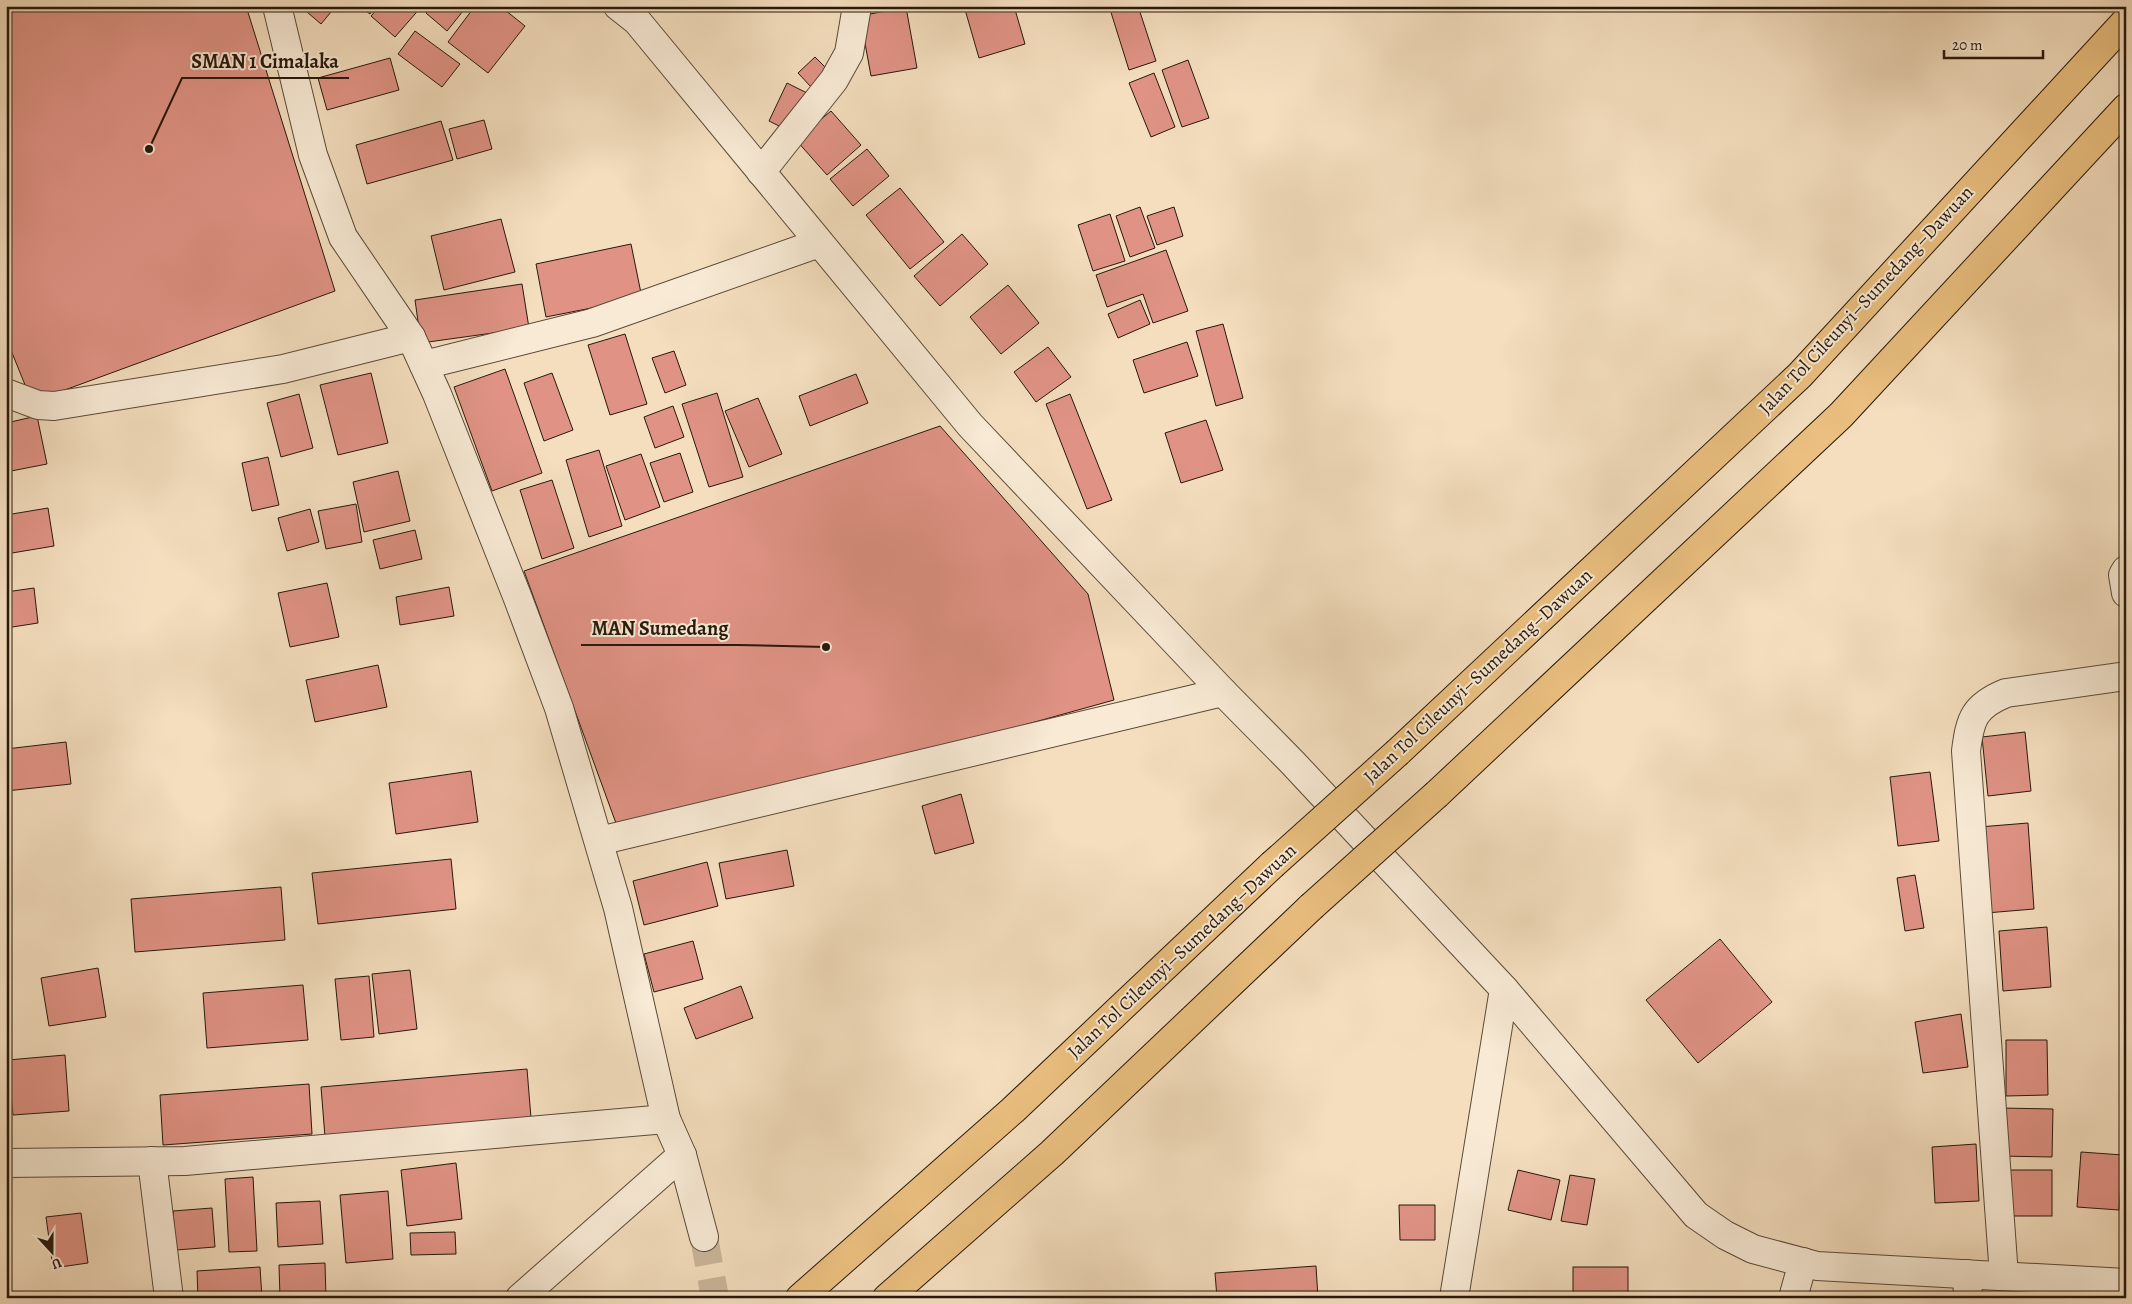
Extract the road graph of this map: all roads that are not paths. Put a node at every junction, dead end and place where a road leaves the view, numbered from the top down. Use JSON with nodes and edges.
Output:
{"nodes":[{"id":1,"x":276,"y":6,"type":"edge"},
{"id":2,"x":618,"y":6,"type":"edge"},
{"id":3,"x":857,"y":6,"type":"edge"},
{"id":4,"x":2126,"y":21,"type":"edge"},
{"id":5,"x":2126,"y":108,"type":"edge"},
{"id":6,"x":2116,"y":120,"type":"edge"},
{"id":7,"x":760,"y":172,"type":"junction"},
{"id":8,"x":820,"y":243,"type":"junction"},
{"id":9,"x":410,"y":338,"type":"junction"},
{"id":10,"x":424,"y":365,"type":"junction"},
{"id":11,"x":6,"y":393,"type":"edge"},
{"id":12,"x":2126,"y":570,"type":"edge"},
{"id":13,"x":2126,"y":593,"type":"edge"},
{"id":14,"x":2126,"y":676,"type":"edge"},
{"id":15,"x":1223,"y":692,"type":"junction"},
{"id":16,"x":599,"y":842,"type":"junction"},
{"id":17,"x":1504,"y":990,"type":"junction"},
{"id":18,"x":666,"y":1119,"type":"junction"},
{"id":19,"x":682,"y":1155,"type":"junction"},
{"id":20,"x":152,"y":1161,"type":"junction"},
{"id":21,"x":6,"y":1163,"type":"edge"},
{"id":22,"x":704,"y":1237,"type":"tunnel mouth"},
{"id":23,"x":1803,"y":1262,"type":"junction"},
{"id":24,"x":2004,"y":1276,"type":"junction"},
{"id":25,"x":2126,"y":1283,"type":"edge"},
{"id":26,"x":1967,"y":1286,"type":"edge"},
{"id":27,"x":169,"y":1298,"type":"edge"},
{"id":28,"x":520,"y":1298,"type":"edge"},
{"id":29,"x":800,"y":1298,"type":"edge"},
{"id":30,"x":887,"y":1298,"type":"edge"},
{"id":31,"x":1454,"y":1298,"type":"edge"},
{"id":32,"x":1793,"y":1298,"type":"edge"}],
"edges":[{"from":1,"to":9,"type":"street"},
{"from":2,"to":7,"type":"street"},
{"from":3,"to":7,"type":"street"},
{"from":4,"to":29,"type":"highway","name":"Jalan Tol Cileunyi–Sumedang–Dawuan","bridge":true},
{"from":5,"to":6,"type":"highway"},
{"from":6,"to":30,"type":"highway","bridge":true},
{"from":7,"to":8,"type":"street"},
{"from":8,"to":10,"type":"street"},
{"from":8,"to":15,"type":"street"},
{"from":9,"to":10,"type":"street"},
{"from":9,"to":11,"type":"street"},
{"from":10,"to":16,"type":"street"},
{"from":12,"to":13,"type":"street"},
{"from":14,"to":24,"type":"street"},
{"from":15,"to":16,"type":"street"},
{"from":15,"to":17,"type":"street"},
{"from":16,"to":18,"type":"street"},
{"from":17,"to":23,"type":"street"},
{"from":17,"to":31,"type":"street"},
{"from":18,"to":19,"type":"street"},
{"from":18,"to":20,"type":"street"},
{"from":19,"to":22,"type":"street"},
{"from":19,"to":28,"type":"street"},
{"from":20,"to":21,"type":"street"},
{"from":20,"to":27,"type":"street"},
{"from":23,"to":26,"type":"street"},
{"from":23,"to":32,"type":"street"},
{"from":24,"to":25,"type":"street"},
{"from":24,"to":26,"type":"street"}]}
